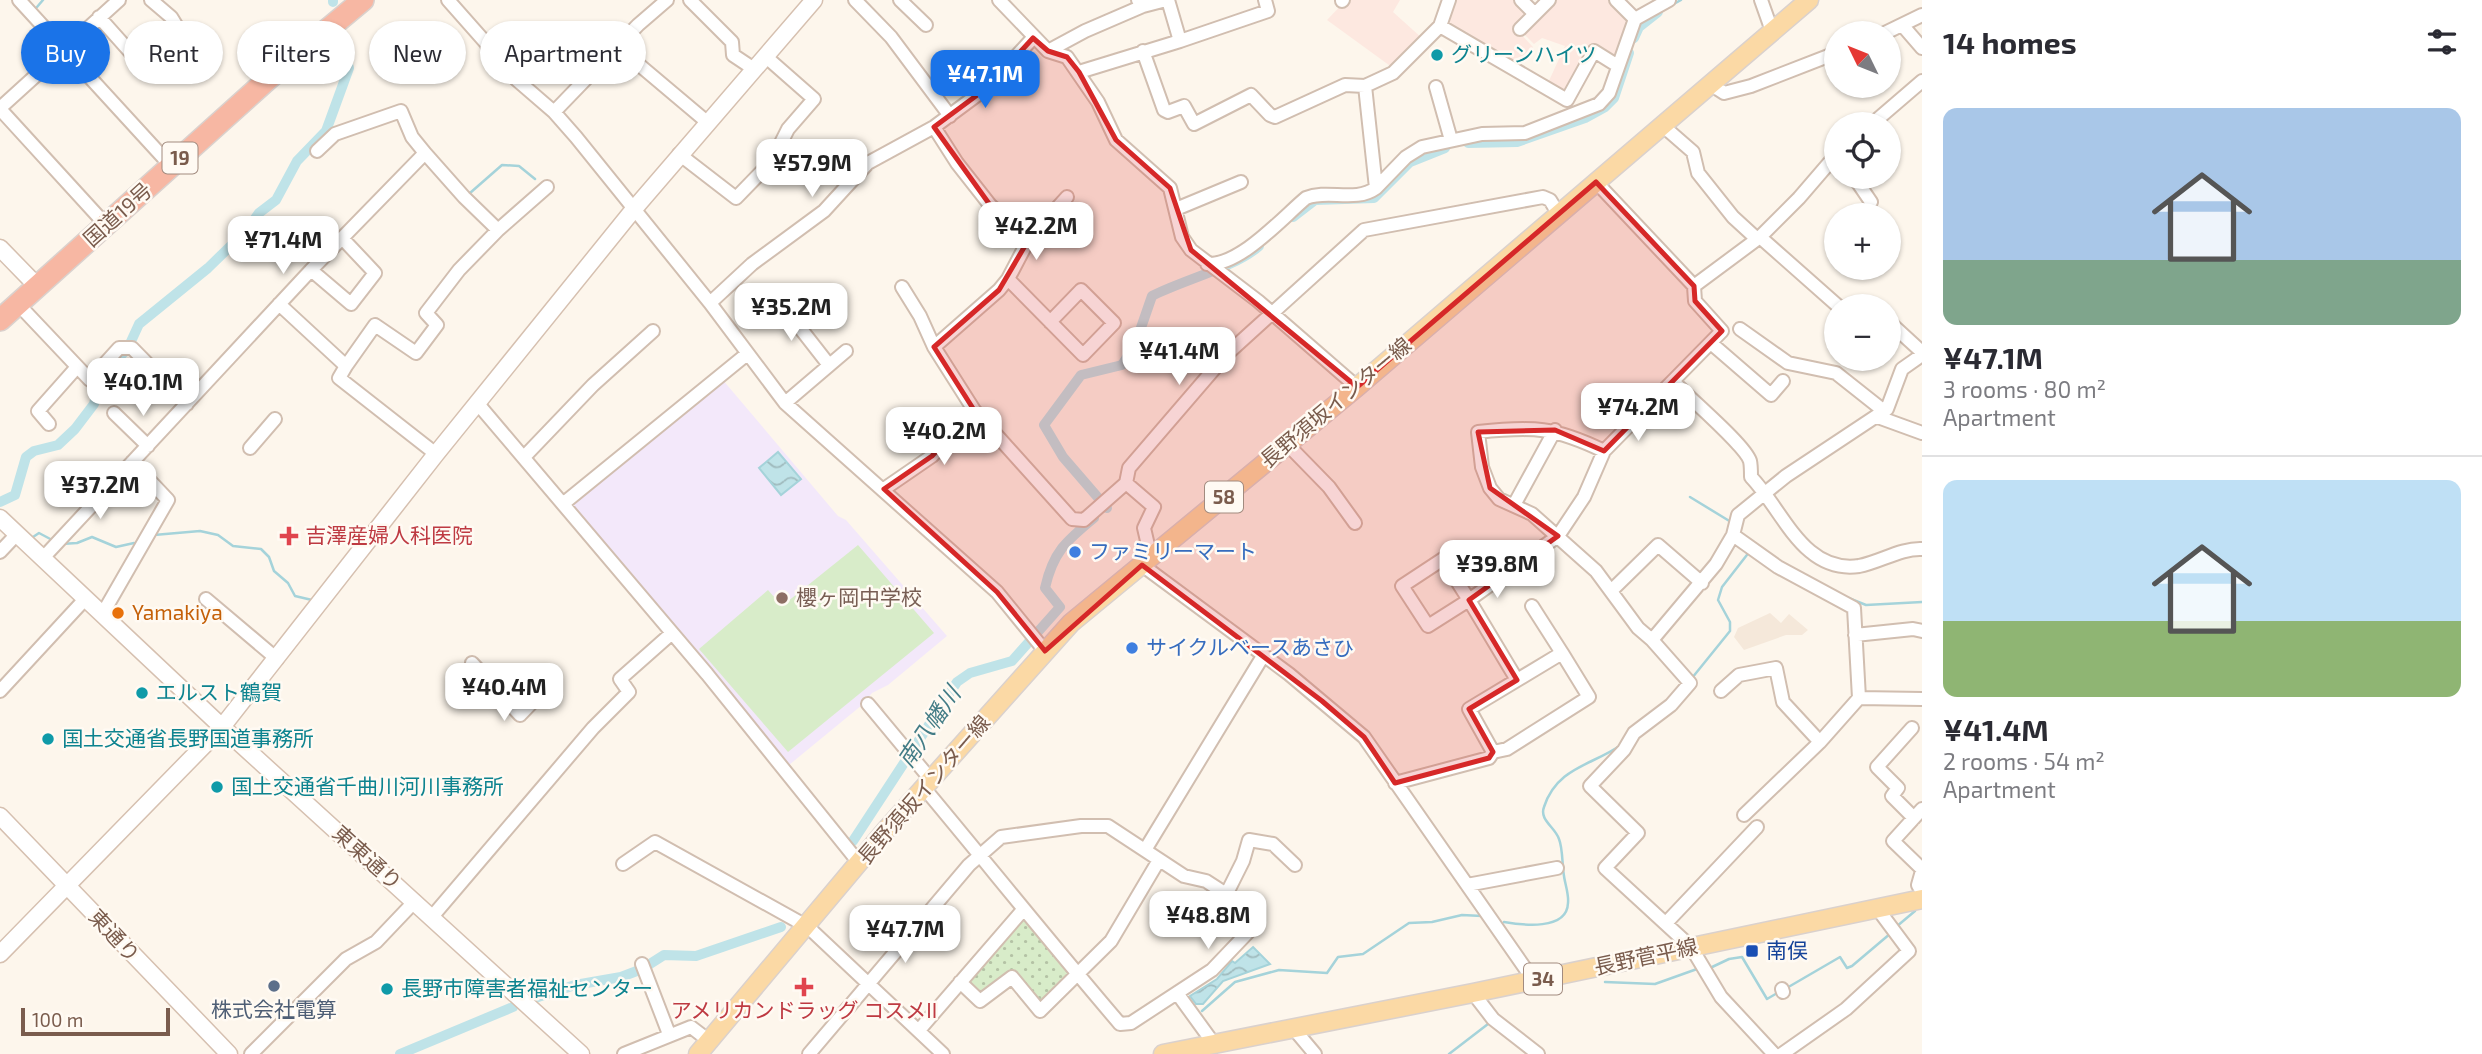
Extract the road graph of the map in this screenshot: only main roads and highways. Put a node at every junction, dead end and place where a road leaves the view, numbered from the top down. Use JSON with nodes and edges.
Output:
{"nodes":[{"id":1,"x":363,"y":0,"type":"edge"},
{"id":2,"x":1809,"y":0,"type":"edge"},
{"id":3,"x":0,"y":320,"type":"edge"},
{"id":4,"x":1922,"y":899,"type":"edge"},
{"id":5,"x":703,"y":1047,"type":"edge"},
{"id":6,"x":1163,"y":1054,"type":"edge"}],
"edges":[{"from":1,"to":3,"type":"highway","name":"国道19号","number":"19"},
{"from":2,"to":5,"type":"main road","name":"長野須坂インター線","number":"58"},
{"from":4,"to":6,"type":"main road","name":"長野菅平線","number":"34"}]}
